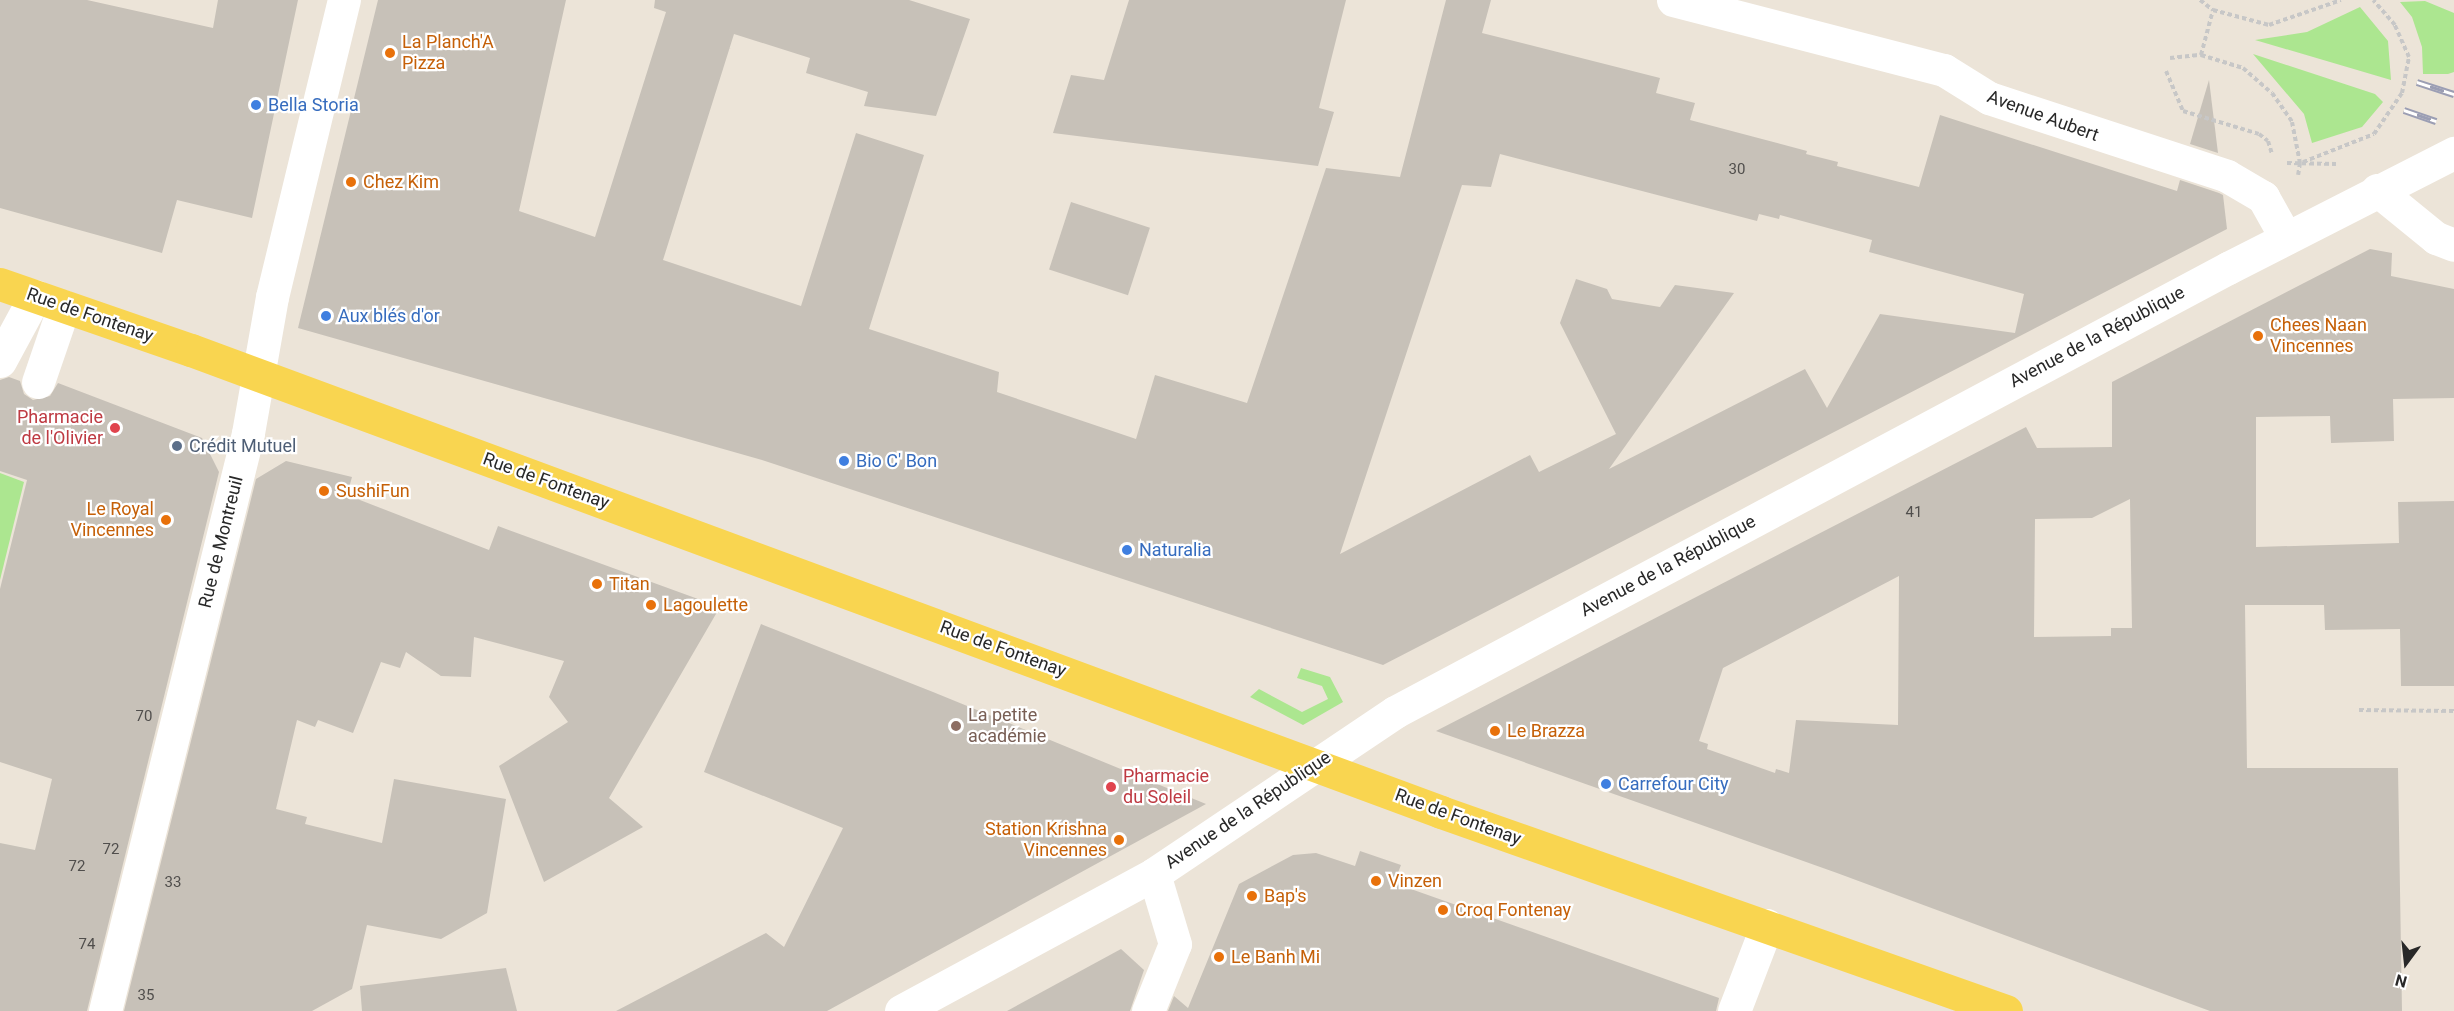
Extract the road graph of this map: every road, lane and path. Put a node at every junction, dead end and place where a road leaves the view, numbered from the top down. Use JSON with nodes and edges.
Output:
{"nodes":[{"id":1,"x":344,"y":0,"type":"edge"},
{"id":2,"x":1673,"y":0,"type":"edge"},
{"id":3,"x":2199,"y":0,"type":"edge"},
{"id":4,"x":2341,"y":0,"type":"edge"},
{"id":5,"x":2373,"y":0,"type":"edge"},
{"id":6,"x":2213,"y":10,"type":"junction"},
{"id":7,"x":2201,"y":55,"type":"junction"},
{"id":8,"x":2170,"y":58,"type":"dead end"},
{"id":9,"x":2166,"y":71,"type":"dead end"},
{"id":10,"x":2259,"y":134,"type":"dead end"},
{"id":11,"x":2454,"y":153,"type":"edge"},
{"id":12,"x":2300,"y":163,"type":"junction"},
{"id":13,"x":2377,"y":190,"type":"junction"},
{"id":14,"x":2286,"y":238,"type":"junction"},
{"id":15,"x":2454,"y":245,"type":"edge"},
{"id":16,"x":0,"y":284,"type":"edge"},
{"id":17,"x":49,"y":301,"type":"junction"},
{"id":18,"x":0,"y":361,"type":"edge"},
{"id":19,"x":258,"y":375,"type":"junction"},
{"id":20,"x":38,"y":382,"type":"dead end"},
{"id":21,"x":2359,"y":710,"type":"dead end"},
{"id":22,"x":2454,"y":711,"type":"edge"},
{"id":23,"x":1316,"y":764,"type":"junction"},
{"id":24,"x":1154,"y":874,"type":"junction"},
{"id":25,"x":1767,"y":925,"type":"junction"},
{"id":26,"x":105,"y":1011,"type":"edge"},
{"id":27,"x":901,"y":1011,"type":"edge"},
{"id":28,"x":1148,"y":1011,"type":"edge"},
{"id":29,"x":1734,"y":1011,"type":"edge"},
{"id":30,"x":2006,"y":1011,"type":"edge"}],
"edges":[{"from":1,"to":19,"type":"street","name":"Rue de Montreuil"},
{"from":2,"to":14,"type":"street","name":"Avenue Aubert"},
{"from":3,"to":6,"type":"path"},
{"from":4,"to":6,"type":"path"},
{"from":5,"to":12,"type":"path"},
{"from":6,"to":7,"type":"path"},
{"from":7,"to":8,"type":"path"},
{"from":7,"to":12,"type":"path"},
{"from":9,"to":10,"type":"path"},
{"from":11,"to":13,"type":"street","name":"Avenue de la République"},
{"from":12,"to":14,"type":"path"},
{"from":13,"to":14,"type":"street","name":"Avenue de la République"},
{"from":13,"to":15,"type":"street"},
{"from":14,"to":23,"type":"street","name":"Avenue de la République"},
{"from":16,"to":17,"type":"main road","name":"Rue de Fontenay"},
{"from":17,"to":18,"type":"street"},
{"from":17,"to":19,"type":"main road","name":"Rue de Fontenay"},
{"from":17,"to":20,"type":"street"},
{"from":19,"to":23,"type":"main road","name":"Rue de Fontenay"},
{"from":19,"to":26,"type":"street","name":"Rue de Montreuil"},
{"from":21,"to":22,"type":"path"},
{"from":23,"to":24,"type":"street","name":"Avenue de la République"},
{"from":23,"to":25,"type":"main road","name":"Rue de Fontenay"},
{"from":24,"to":27,"type":"street","name":"Avenue de la République"},
{"from":24,"to":28,"type":"street"},
{"from":25,"to":29,"type":"street"},
{"from":25,"to":30,"type":"main road","name":"Rue de Fontenay"}]}
